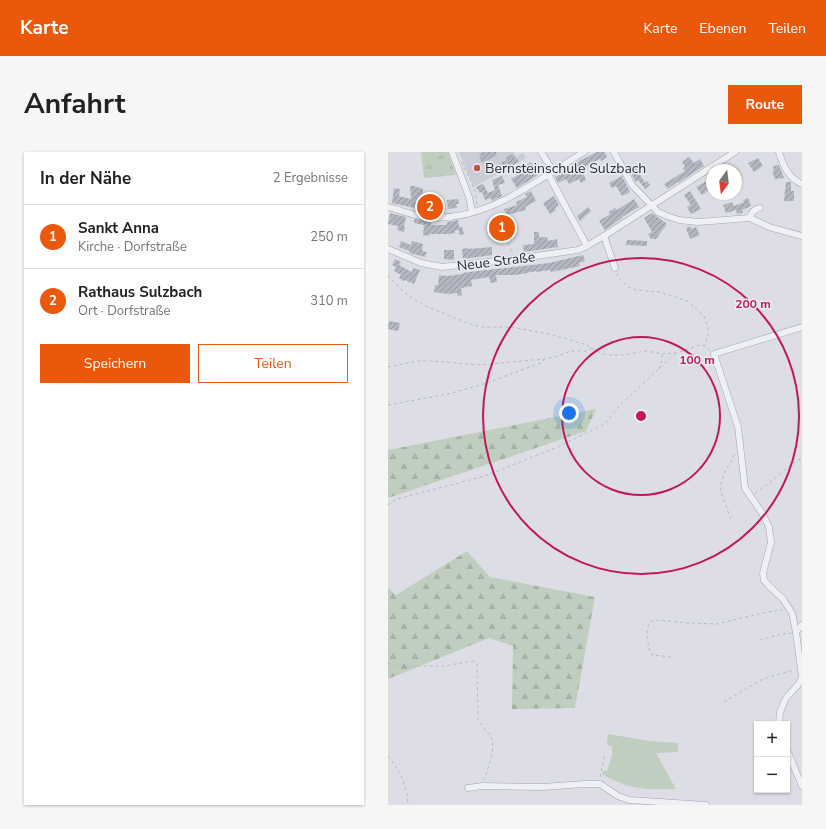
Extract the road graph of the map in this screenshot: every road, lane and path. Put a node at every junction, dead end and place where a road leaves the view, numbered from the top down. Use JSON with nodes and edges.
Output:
{"nodes":[{"id":1,"x":452,"y":152,"type":"edge"},
{"id":2,"x":541,"y":152,"type":"edge"},
{"id":3,"x":584,"y":152,"type":"edge"},
{"id":4,"x":614,"y":152,"type":"edge"},
{"id":5,"x":735,"y":152,"type":"edge"},
{"id":6,"x":779,"y":152,"type":"edge"},
{"id":7,"x":461,"y":158,"type":"dead end"},
{"id":8,"x":551,"y":172,"type":"junction"},
{"id":9,"x":802,"y":184,"type":"edge"},
{"id":10,"x":651,"y":206,"type":"junction"},
{"id":11,"x":388,"y":207,"type":"edge"},
{"id":12,"x":760,"y":208,"type":"dead end"},
{"id":13,"x":475,"y":211,"type":"junction"},
{"id":14,"x":750,"y":218,"type":"junction"},
{"id":15,"x":604,"y":236,"type":"junction"},
{"id":16,"x":802,"y":236,"type":"edge"},
{"id":17,"x":508,"y":243,"type":"dead end"},
{"id":18,"x":587,"y":246,"type":"junction"},
{"id":19,"x":388,"y":249,"type":"edge"},
{"id":20,"x":513,"y":255,"type":"dead end"},
{"id":21,"x":615,"y":268,"type":"joint"},
{"id":22,"x":388,"y":276,"type":"edge"},
{"id":23,"x":802,"y":327,"type":"edge"},
{"id":24,"x":705,"y":346,"type":"junction"},
{"id":25,"x":593,"y":348,"type":"junction"},
{"id":26,"x":676,"y":353,"type":"junction"},
{"id":27,"x":662,"y":354,"type":"junction"},
{"id":28,"x":714,"y":354,"type":"junction"},
{"id":29,"x":544,"y":359,"type":"junction"},
{"id":30,"x":388,"y":367,"type":"edge"},
{"id":31,"x":659,"y":369,"type":"junction"},
{"id":32,"x":388,"y":405,"type":"edge"},
{"id":33,"x":739,"y":445,"type":"junction"},
{"id":34,"x":802,"y":458,"type":"edge"},
{"id":35,"x":749,"y":496,"type":"junction"},
{"id":36,"x":388,"y":505,"type":"edge"},
{"id":37,"x":731,"y":520,"type":"dead end"},
{"id":38,"x":789,"y":608,"type":"junction"},
{"id":39,"x":802,"y":625,"type":"edge"},
{"id":40,"x":796,"y":632,"type":"junction"},
{"id":41,"x":760,"y":640,"type":"dead end"},
{"id":42,"x":671,"y":657,"type":"dead end"},
{"id":43,"x":388,"y":663,"type":"edge"},
{"id":44,"x":801,"y":668,"type":"junction"},
{"id":45,"x":724,"y":702,"type":"dead end"},
{"id":46,"x":779,"y":721,"type":"edge"},
{"id":47,"x":605,"y":754,"type":"dead end"},
{"id":48,"x":388,"y":756,"type":"edge"},
{"id":49,"x":790,"y":757,"type":"edge"},
{"id":50,"x":600,"y":784,"type":"junction"},
{"id":51,"x":482,"y":786,"type":"junction"},
{"id":52,"x":802,"y":786,"type":"edge"},
{"id":53,"x":468,"y":788,"type":"dead end"},
{"id":54,"x":408,"y":805,"type":"edge"},
{"id":55,"x":706,"y":805,"type":"edge"}],
"edges":[{"from":1,"to":13,"type":"street"},
{"from":2,"to":8,"type":"street"},
{"from":3,"to":8,"type":"street"},
{"from":4,"to":10,"type":"street"},
{"from":5,"to":10,"type":"street","name":"Neue Straße"},
{"from":6,"to":9,"type":"street"},
{"from":7,"to":13,"type":"path"},
{"from":8,"to":13,"type":"street"},
{"from":8,"to":18,"type":"street"},
{"from":10,"to":14,"type":"street"},
{"from":10,"to":15,"type":"street","name":"Neue Straße"},
{"from":11,"to":13,"type":"street"},
{"from":12,"to":14,"type":"street"},
{"from":14,"to":16,"type":"street"},
{"from":15,"to":18,"type":"street","name":"Neue Straße"},
{"from":15,"to":21,"type":"street"},
{"from":17,"to":20,"type":"path"},
{"from":18,"to":19,"type":"street","name":"Neue Straße"},
{"from":21,"to":24,"type":"path"},
{"from":22,"to":25,"type":"path"},
{"from":23,"to":28,"type":"street"},
{"from":24,"to":26,"type":"path"},
{"from":24,"to":28,"type":"path"},
{"from":25,"to":27,"type":"path"},
{"from":25,"to":29,"type":"path"},
{"from":26,"to":27,"type":"path"},
{"from":26,"to":31,"type":"path"},
{"from":27,"to":31,"type":"path"},
{"from":28,"to":33,"type":"street"},
{"from":29,"to":30,"type":"path"},
{"from":29,"to":32,"type":"path"},
{"from":31,"to":36,"type":"path"},
{"from":33,"to":35,"type":"street"},
{"from":33,"to":37,"type":"path"},
{"from":34,"to":35,"type":"path"},
{"from":35,"to":38,"type":"street"},
{"from":38,"to":40,"type":"street"},
{"from":38,"to":42,"type":"path"},
{"from":39,"to":40,"type":"street"},
{"from":40,"to":41,"type":"path"},
{"from":40,"to":44,"type":"street"},
{"from":43,"to":51,"type":"path"},
{"from":44,"to":45,"type":"path"},
{"from":44,"to":46,"type":"street"},
{"from":47,"to":50,"type":"path"},
{"from":48,"to":54,"type":"path"},
{"from":49,"to":52,"type":"street"},
{"from":50,"to":51,"type":"street"},
{"from":50,"to":55,"type":"street"},
{"from":51,"to":53,"type":"street"}]}
